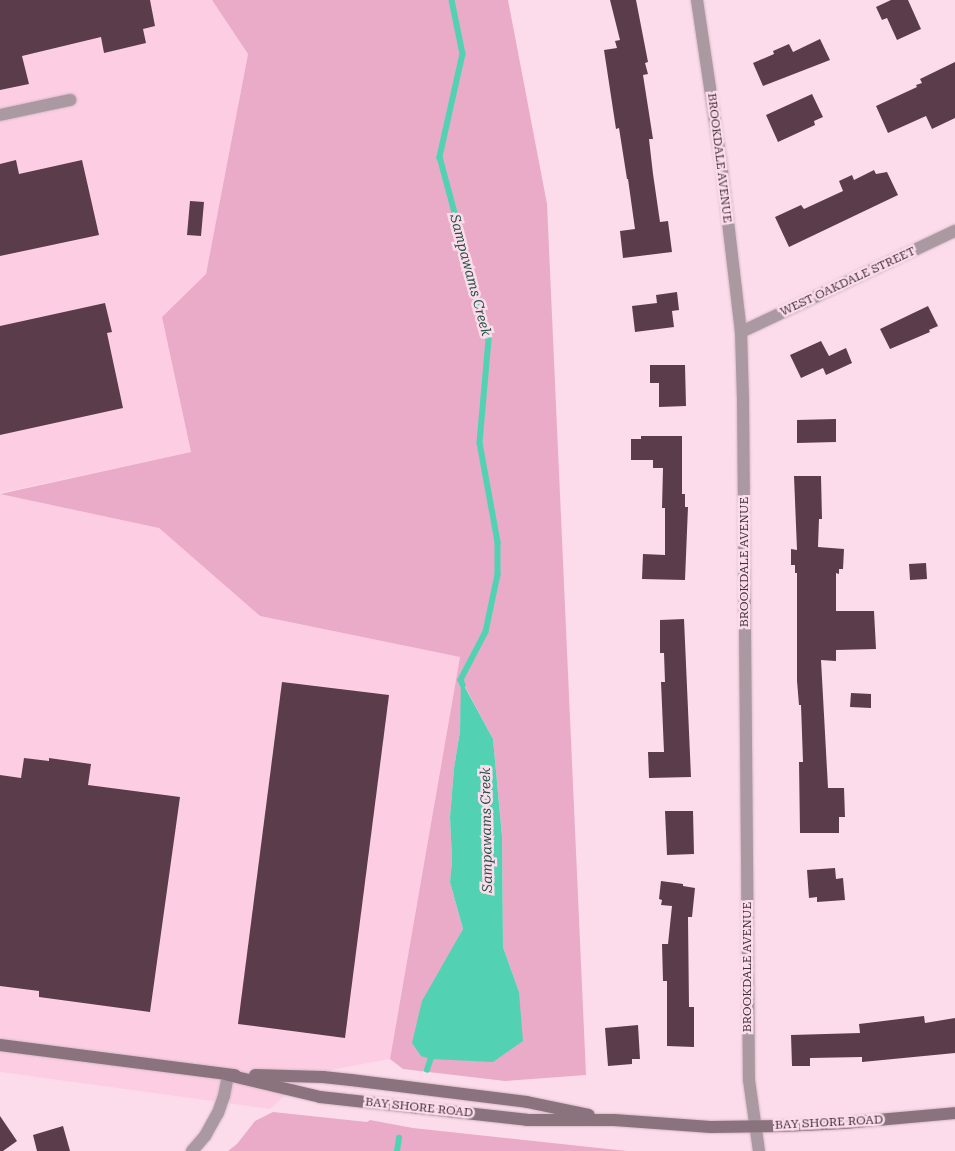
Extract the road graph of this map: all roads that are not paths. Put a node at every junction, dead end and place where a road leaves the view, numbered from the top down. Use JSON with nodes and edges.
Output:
{"nodes":[{"id":1,"x":697,"y":0,"type":"edge"},
{"id":2,"x":70,"y":100,"type":"dead end"},
{"id":3,"x":0,"y":115,"type":"edge"},
{"id":4,"x":955,"y":231,"type":"edge"},
{"id":5,"x":741,"y":332,"type":"junction"},
{"id":6,"x":0,"y":1045,"type":"edge"},
{"id":7,"x":228,"y":1075,"type":"junction"},
{"id":8,"x":955,"y":1113,"type":"edge"},
{"id":9,"x":614,"y":1120,"type":"junction"},
{"id":10,"x":756,"y":1126,"type":"junction"},
{"id":11,"x":192,"y":1151,"type":"edge"},
{"id":12,"x":759,"y":1151,"type":"edge"}],
"edges":[{"from":1,"to":5,"type":"street","name":"BROOKDALE AVENUE"},
{"from":2,"to":3,"type":"street"},
{"from":4,"to":5,"type":"street","name":"WEST OAKDALE STREET"},
{"from":5,"to":10,"type":"street","name":"BROOKDALE AVENUE"},
{"from":6,"to":7,"type":"main road","name":"BAY SHORE ROAD"},
{"from":7,"to":9,"type":"main road","name":"BAY SHORE ROAD"},
{"from":7,"to":9,"type":"main road","name":"BAY SHORE ROAD"},
{"from":7,"to":11,"type":"street"},
{"from":8,"to":10,"type":"main road","name":"BAY SHORE ROAD"},
{"from":9,"to":10,"type":"main road","name":"BAY SHORE ROAD"},
{"from":10,"to":12,"type":"street","name":"BROOKDALE AVENUE"}]}
